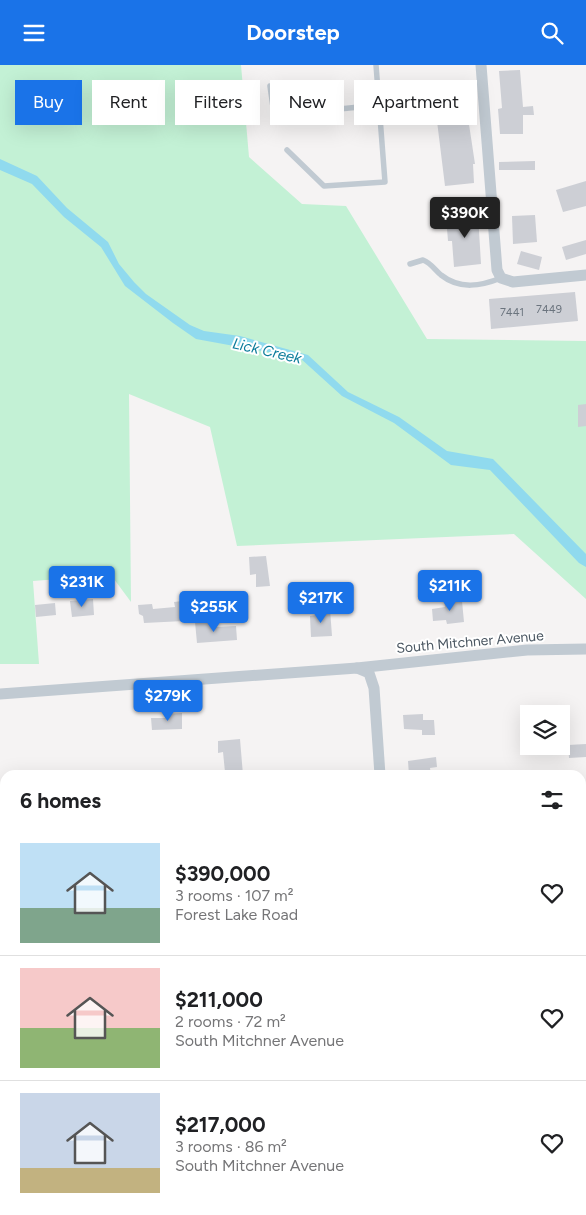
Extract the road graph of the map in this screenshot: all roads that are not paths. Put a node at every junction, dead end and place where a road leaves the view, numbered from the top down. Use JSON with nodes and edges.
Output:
{"nodes":[{"id":1,"x":376,"y":65,"type":"edge"},
{"id":2,"x":481,"y":65,"type":"edge"},
{"id":3,"x":377,"y":80,"type":"edge"},
{"id":4,"x":380,"y":125,"type":"edge"},
{"id":5,"x":287,"y":150,"type":"dead end"},
{"id":6,"x":410,"y":264,"type":"dead end"},
{"id":7,"x":586,"y":275,"type":"edge"},
{"id":8,"x":501,"y":278,"type":"junction"},
{"id":9,"x":586,"y":649,"type":"edge"},
{"id":10,"x":357,"y":668,"type":"junction"},
{"id":11,"x":0,"y":694,"type":"edge"},
{"id":12,"x":380,"y":770,"type":"edge"}],
"edges":[{"from":1,"to":3,"type":"lane"},
{"from":2,"to":8,"type":"street"},
{"from":4,"to":5,"type":"lane"},
{"from":6,"to":8,"type":"lane"},
{"from":7,"to":8,"type":"street"},
{"from":9,"to":10,"type":"street","name":"South Mitchner Avenue"},
{"from":10,"to":11,"type":"street","name":"South Mitchner Avenue"},
{"from":10,"to":12,"type":"street","name":"South Mitchner Avenue"}]}
